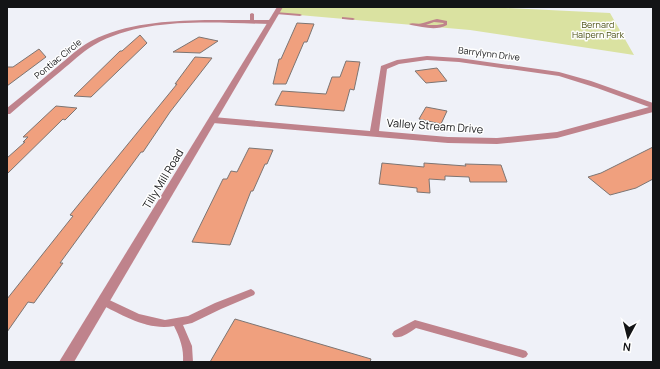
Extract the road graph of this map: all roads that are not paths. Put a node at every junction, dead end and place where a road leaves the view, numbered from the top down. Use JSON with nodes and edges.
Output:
{"nodes":[{"id":1,"x":278,"y":10,"type":"edge"},
{"id":2,"x":252,"y":14,"type":"dead end"},
{"id":3,"x":300,"y":15,"type":"dead end"},
{"id":4,"x":343,"y":18,"type":"dead end"},
{"id":5,"x":353,"y":19,"type":"dead end"},
{"id":6,"x":252,"y":22,"type":"junction"},
{"id":7,"x":270,"y":22,"type":"junction"},
{"id":8,"x":411,"y":24,"type":"dead end"},
{"id":9,"x":423,"y":25,"type":"dead end"},
{"id":10,"x":653,"y":108,"type":"edge"},
{"id":11,"x":7,"y":112,"type":"edge"},
{"id":12,"x":213,"y":120,"type":"junction"},
{"id":13,"x":374,"y":133,"type":"junction"},
{"id":14,"x":251,"y":293,"type":"dead end"},
{"id":15,"x":104,"y":301,"type":"junction"},
{"id":16,"x":176,"y":322,"type":"junction"},
{"id":17,"x":396,"y":334,"type":"dead end"},
{"id":18,"x":523,"y":354,"type":"dead end"},
{"id":19,"x":66,"y":362,"type":"edge"},
{"id":20,"x":188,"y":362,"type":"edge"}],
"edges":[{"from":1,"to":3,"type":"lane"},
{"from":1,"to":7,"type":"street","name":"Tilly Mill Road"},
{"from":2,"to":6,"type":"lane"},
{"from":4,"to":5,"type":"lane"},
{"from":6,"to":7,"type":"street","name":"Pontiac Circle"},
{"from":6,"to":11,"type":"street","name":"Pontiac Circle"},
{"from":7,"to":12,"type":"street","name":"Tilly Mill Road"},
{"from":8,"to":9,"type":"lane"},
{"from":10,"to":13,"type":"street","name":"Valley Stream Drive"},
{"from":10,"to":13,"type":"street","name":"Barrylynn Drive"},
{"from":12,"to":13,"type":"street","name":"Valley Stream Drive"},
{"from":12,"to":15,"type":"street","name":"Tilly Mill Road"},
{"from":14,"to":16,"type":"lane"},
{"from":15,"to":16,"type":"lane"},
{"from":15,"to":19,"type":"street","name":"Tilly Mill Road"},
{"from":16,"to":20,"type":"lane"},
{"from":17,"to":18,"type":"lane"}]}
